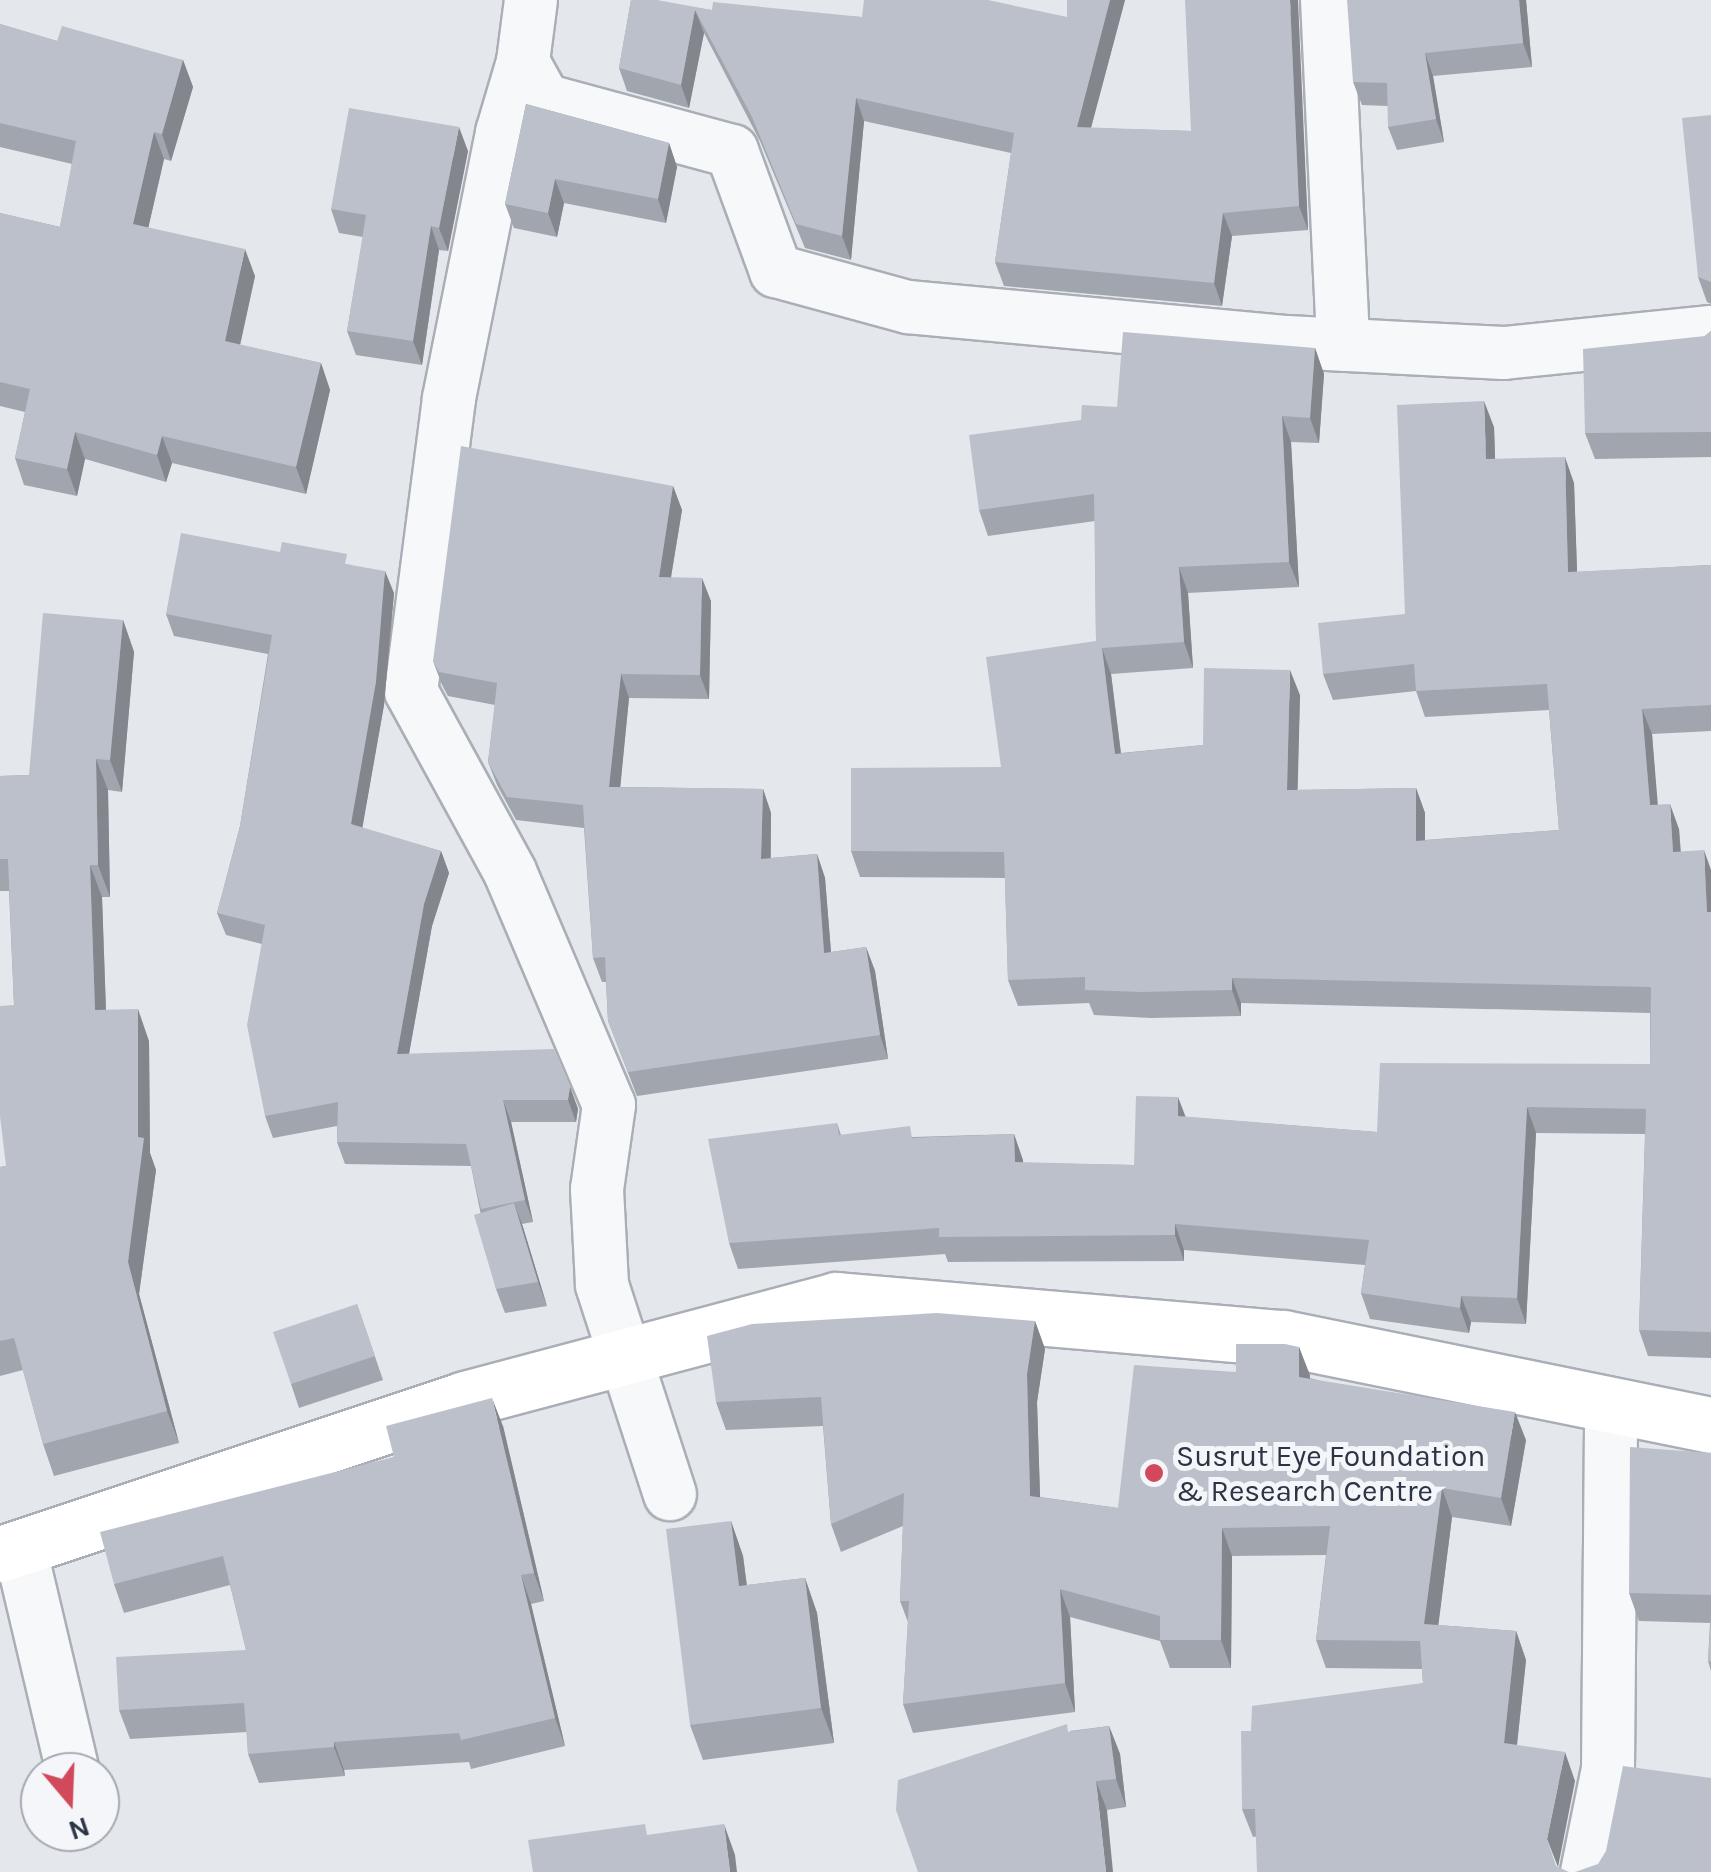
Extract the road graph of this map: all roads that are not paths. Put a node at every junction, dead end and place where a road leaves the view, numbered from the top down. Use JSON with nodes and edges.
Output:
{"nodes":[{"id":1,"x":530,"y":0,"type":"edge"},
{"id":2,"x":1327,"y":0,"type":"edge"},
{"id":3,"x":524,"y":62,"type":"junction"},
{"id":4,"x":1711,"y":332,"type":"edge"},
{"id":5,"x":1343,"y":345,"type":"junction"},
{"id":6,"x":625,"y":1355,"type":"junction"},
{"id":7,"x":1611,"y":1405,"type":"junction"},
{"id":8,"x":1711,"y":1425,"type":"edge"},
{"id":9,"x":670,"y":1494,"type":"dead end"},
{"id":10,"x":10,"y":1553,"type":"edge"},
{"id":11,"x":67,"y":1752,"type":"edge"},
{"id":12,"x":1588,"y":1872,"type":"edge"}],
"edges":[{"from":1,"to":3,"type":"street"},
{"from":2,"to":5,"type":"street"},
{"from":3,"to":5,"type":"street"},
{"from":3,"to":6,"type":"street"},
{"from":4,"to":5,"type":"street"},
{"from":6,"to":7,"type":"main road"},
{"from":6,"to":9,"type":"street"},
{"from":6,"to":10,"type":"main road"},
{"from":7,"to":8,"type":"main road"},
{"from":7,"to":12,"type":"street"},
{"from":10,"to":11,"type":"street"}]}
